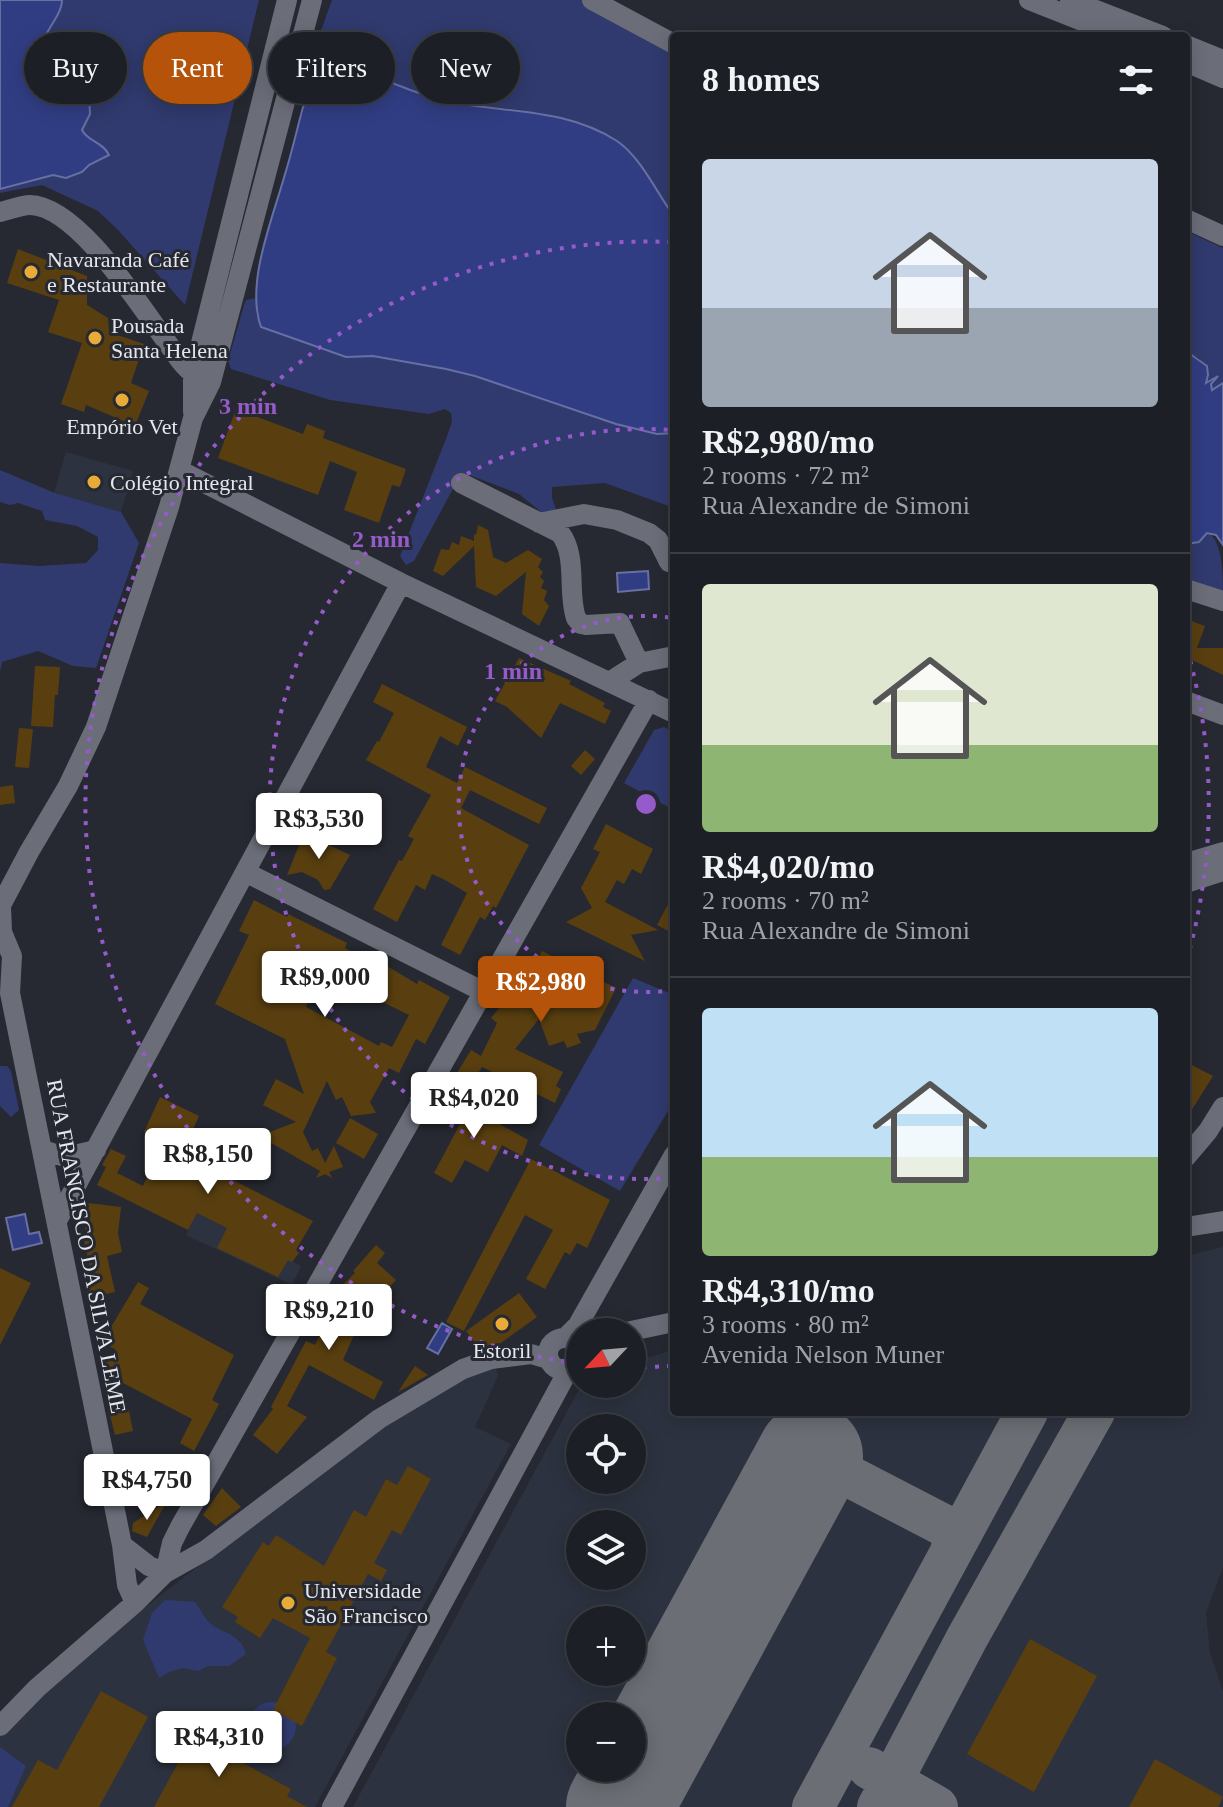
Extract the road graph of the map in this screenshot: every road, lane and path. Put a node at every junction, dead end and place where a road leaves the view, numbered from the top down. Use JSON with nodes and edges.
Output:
{"nodes":[{"id":1,"x":287,"y":0,"type":"edge"},
{"id":2,"x":312,"y":0,"type":"edge"},
{"id":3,"x":592,"y":0,"type":"edge"},
{"id":4,"x":1029,"y":0,"type":"edge"},
{"id":5,"x":1070,"y":0,"type":"edge"},
{"id":6,"x":1110,"y":32,"type":"edge"},
{"id":7,"x":1153,"y":32,"type":"edge"},
{"id":8,"x":670,"y":42,"type":"edge"},
{"id":9,"x":1190,"y":47,"type":"edge"},
{"id":10,"x":1223,"y":60,"type":"edge"},
{"id":11,"x":1190,"y":64,"type":"edge"},
{"id":12,"x":1223,"y":78,"type":"edge"},
{"id":13,"x":0,"y":212,"type":"edge"},
{"id":14,"x":1190,"y":221,"type":"edge"},
{"id":15,"x":1223,"y":236,"type":"edge"},
{"id":16,"x":202,"y":378,"type":"junction"},
{"id":17,"x":181,"y":471,"type":"junction"},
{"id":18,"x":461,"y":483,"type":"dead end"},
{"id":19,"x":539,"y":523,"type":"junction"},
{"id":20,"x":669,"y":562,"type":"dead end"},
{"id":21,"x":401,"y":583,"type":"junction"},
{"id":22,"x":1190,"y":590,"type":"edge"},
{"id":23,"x":1223,"y":601,"type":"edge"},
{"id":24,"x":670,"y":657,"type":"edge"},
{"id":25,"x":639,"y":663,"type":"junction"},
{"id":26,"x":611,"y":681,"type":"junction"},
{"id":27,"x":649,"y":700,"type":"junction"},
{"id":28,"x":1190,"y":703,"type":"edge"},
{"id":29,"x":670,"y":711,"type":"edge"},
{"id":30,"x":1223,"y":715,"type":"edge"},
{"id":31,"x":1223,"y":852,"type":"edge"},
{"id":32,"x":23,"y":862,"type":"junction"},
{"id":33,"x":1190,"y":862,"type":"edge"},
{"id":34,"x":0,"y":867,"type":"edge"},
{"id":35,"x":1223,"y":871,"type":"edge"},
{"id":36,"x":245,"y":872,"type":"junction"},
{"id":37,"x":1190,"y":882,"type":"edge"},
{"id":38,"x":1,"y":906,"type":"edge"},
{"id":39,"x":2,"y":938,"type":"edge"},
{"id":40,"x":5,"y":971,"type":"edge"},
{"id":41,"x":484,"y":992,"type":"junction"},
{"id":42,"x":6,"y":997,"type":"edge"},
{"id":43,"x":9,"y":1030,"type":"edge"},
{"id":44,"x":1223,"y":1107,"type":"edge"},
{"id":45,"x":43,"y":1150,"type":"junction"},
{"id":46,"x":96,"y":1150,"type":"junction"},
{"id":47,"x":1190,"y":1152,"type":"edge"},
{"id":48,"x":670,"y":1163,"type":"edge"},
{"id":49,"x":58,"y":1219,"type":"junction"},
{"id":50,"x":1223,"y":1221,"type":"edge"},
{"id":51,"x":1190,"y":1226,"type":"edge"},
{"id":52,"x":588,"y":1318,"type":"edge"},
{"id":53,"x":670,"y":1323,"type":"edge"},
{"id":54,"x":646,"y":1328,"type":"edge"},
{"id":55,"x":566,"y":1339,"type":"edge"},
{"id":56,"x":566,"y":1367,"type":"edge"},
{"id":57,"x":557,"y":1370,"type":"junction"},
{"id":58,"x":122,"y":1545,"type":"junction"},
{"id":59,"x":165,"y":1573,"type":"junction"},
{"id":60,"x":135,"y":1603,"type":"junction"},
{"id":61,"x":0,"y":1726,"type":"edge"},
{"id":62,"x":332,"y":1807,"type":"edge"}],
"edges":[{"from":1,"to":16,"type":"street"},
{"from":2,"to":16,"type":"street"},
{"from":3,"to":8,"type":"street"},
{"from":4,"to":6,"type":"street"},
{"from":5,"to":7,"type":"street"},
{"from":9,"to":10,"type":"street"},
{"from":11,"to":12,"type":"street"},
{"from":13,"to":16,"type":"street"},
{"from":14,"to":15,"type":"street"},
{"from":16,"to":17,"type":"street"},
{"from":17,"to":21,"type":"street"},
{"from":17,"to":32,"type":"street"},
{"from":18,"to":19,"type":"street"},
{"from":19,"to":20,"type":"street"},
{"from":19,"to":25,"type":"street"},
{"from":21,"to":26,"type":"street"},
{"from":21,"to":36,"type":"street"},
{"from":22,"to":23,"type":"street"},
{"from":24,"to":25,"type":"street"},
{"from":25,"to":26,"type":"street"},
{"from":26,"to":27,"type":"street"},
{"from":27,"to":29,"type":"street"},
{"from":27,"to":41,"type":"street"},
{"from":28,"to":30,"type":"street"},
{"from":31,"to":33,"type":"street"},
{"from":32,"to":34,"type":"street"},
{"from":32,"to":38,"type":"street"},
{"from":35,"to":37,"type":"street"},
{"from":36,"to":41,"type":"street"},
{"from":36,"to":46,"type":"street"},
{"from":38,"to":39,"type":"street","name":"RUA FRANCISCO DA SILVA LEME"},
{"from":39,"to":40,"type":"street","name":"RUA FRANCISCO DA SILVA LEME"},
{"from":40,"to":42,"type":"street","name":"RUA FRANCISCO DA SILVA LEME"},
{"from":41,"to":59,"type":"street"},
{"from":42,"to":43,"type":"street","name":"RUA FRANCISCO DA SILVA LEME"},
{"from":43,"to":45,"type":"street","name":"RUA FRANCISCO DA SILVA LEME"},
{"from":44,"to":47,"type":"street"},
{"from":45,"to":46,"type":"street"},
{"from":45,"to":49,"type":"street","name":"RUA FRANCISCO DA SILVA LEME"},
{"from":46,"to":49,"type":"street"},
{"from":48,"to":52,"type":"street"},
{"from":49,"to":58,"type":"street","name":"RUA FRANCISCO DA SILVA LEME"},
{"from":50,"to":51,"type":"street"},
{"from":53,"to":54,"type":"street"},
{"from":55,"to":57,"type":"street"},
{"from":56,"to":57,"type":"street"},
{"from":57,"to":59,"type":"street"},
{"from":57,"to":62,"type":"street"},
{"from":58,"to":59,"type":"street"},
{"from":58,"to":60,"type":"street","name":"RUA FRANCISCO DA SILVA LEME"},
{"from":59,"to":60,"type":"street"},
{"from":60,"to":61,"type":"street"}]}
